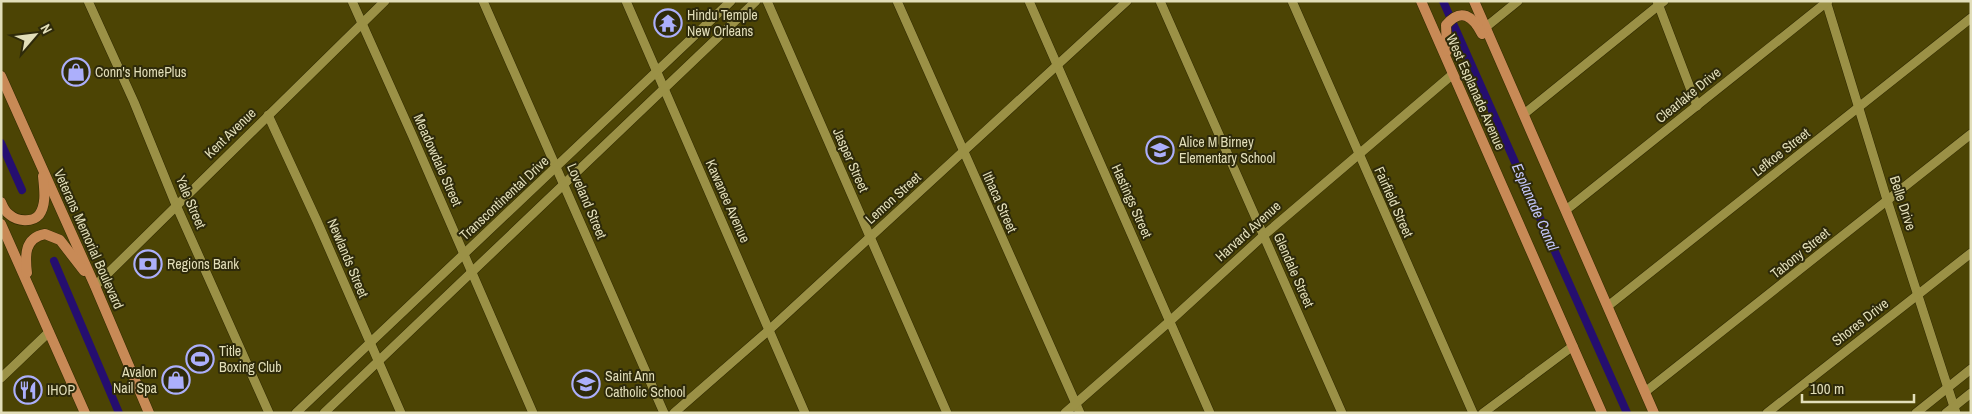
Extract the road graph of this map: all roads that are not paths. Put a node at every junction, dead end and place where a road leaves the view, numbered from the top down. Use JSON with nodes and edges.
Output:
{"nodes":[{"id":1,"x":88,"y":1,"type":"edge"},
{"id":2,"x":352,"y":1,"type":"edge"},
{"id":3,"x":385,"y":1,"type":"edge"},
{"id":4,"x":483,"y":1,"type":"edge"},
{"id":5,"x":626,"y":1,"type":"edge"},
{"id":6,"x":730,"y":1,"type":"edge"},
{"id":7,"x":756,"y":1,"type":"edge"},
{"id":8,"x":767,"y":1,"type":"edge"},
{"id":9,"x":897,"y":1,"type":"edge"},
{"id":10,"x":1029,"y":1,"type":"edge"},
{"id":11,"x":1127,"y":1,"type":"edge"},
{"id":12,"x":1160,"y":1,"type":"edge"},
{"id":13,"x":1292,"y":1,"type":"edge"},
{"id":14,"x":1421,"y":1,"type":"edge"},
{"id":15,"x":1474,"y":1,"type":"edge"},
{"id":16,"x":1518,"y":1,"type":"edge"},
{"id":17,"x":1827,"y":2,"type":"edge"},
{"id":18,"x":1660,"y":3,"type":"edge"},
{"id":19,"x":1971,"y":18,"type":"edge"},
{"id":20,"x":362,"y":24,"type":"junction"},
{"id":21,"x":1486,"y":27,"type":"junction"},
{"id":22,"x":1448,"y":63,"type":"junction"},
{"id":23,"x":1058,"y":66,"type":"junction"},
{"id":24,"x":657,"y":72,"type":"junction"},
{"id":25,"x":1453,"y":74,"type":"junction"},
{"id":26,"x":1,"y":76,"type":"edge"},
{"id":27,"x":664,"y":89,"type":"junction"},
{"id":28,"x":1514,"y":91,"type":"junction"},
{"id":29,"x":1697,"y":106,"type":"junction"},
{"id":30,"x":1859,"y":108,"type":"junction"},
{"id":31,"x":1524,"y":114,"type":"junction"},
{"id":32,"x":268,"y":115,"type":"junction"},
{"id":33,"x":1971,"y":134,"type":"edge"},
{"id":34,"x":964,"y":152,"type":"junction"},
{"id":35,"x":1358,"y":153,"type":"junction"},
{"id":36,"x":557,"y":166,"type":"junction"},
{"id":37,"x":42,"y":168,"type":"junction"},
{"id":38,"x":564,"y":184,"type":"junction"},
{"id":39,"x":1887,"y":200,"type":"junction"},
{"id":40,"x":1,"y":202,"type":"edge"},
{"id":41,"x":176,"y":205,"type":"junction"},
{"id":42,"x":1566,"y":210,"type":"junction"},
{"id":43,"x":1,"y":224,"type":"edge"},
{"id":44,"x":1263,"y":236,"type":"junction"},
{"id":45,"x":870,"y":237,"type":"junction"},
{"id":46,"x":1971,"y":253,"type":"edge"},
{"id":47,"x":464,"y":254,"type":"junction"},
{"id":48,"x":472,"y":272,"type":"junction"},
{"id":49,"x":95,"y":286,"type":"junction"},
{"id":50,"x":29,"y":288,"type":"junction"},
{"id":51,"x":1918,"y":295,"type":"junction"},
{"id":52,"x":1608,"y":306,"type":"junction"},
{"id":53,"x":1170,"y":321,"type":"junction"},
{"id":54,"x":769,"y":330,"type":"junction"},
{"id":55,"x":49,"y":332,"type":"junction"},
{"id":56,"x":370,"y":344,"type":"junction"},
{"id":57,"x":1572,"y":346,"type":"junction"},
{"id":58,"x":378,"y":361,"type":"junction"},
{"id":59,"x":1971,"y":369,"type":"edge"},
{"id":60,"x":1,"y":378,"type":"edge"},
{"id":61,"x":1948,"y":387,"type":"junction"},
{"id":62,"x":1645,"y":392,"type":"junction"},
{"id":63,"x":1971,"y":393,"type":"edge"},
{"id":64,"x":1076,"y":403,"type":"junction"},
{"id":65,"x":1955,"y":410,"type":"edge"},
{"id":66,"x":85,"y":413,"type":"edge"},
{"id":67,"x":149,"y":413,"type":"edge"},
{"id":68,"x":269,"y":413,"type":"edge"},
{"id":69,"x":296,"y":413,"type":"edge"},
{"id":70,"x":324,"y":413,"type":"edge"},
{"id":71,"x":401,"y":413,"type":"edge"},
{"id":72,"x":533,"y":413,"type":"edge"},
{"id":73,"x":664,"y":413,"type":"edge"},
{"id":74,"x":674,"y":413,"type":"edge"},
{"id":75,"x":806,"y":413,"type":"edge"},
{"id":76,"x":947,"y":413,"type":"edge"},
{"id":77,"x":1065,"y":413,"type":"edge"},
{"id":78,"x":1080,"y":413,"type":"edge"},
{"id":79,"x":1210,"y":413,"type":"edge"},
{"id":80,"x":1342,"y":413,"type":"edge"},
{"id":81,"x":1473,"y":413,"type":"edge"},
{"id":82,"x":1483,"y":413,"type":"edge"},
{"id":83,"x":1602,"y":413,"type":"edge"},
{"id":84,"x":1654,"y":413,"type":"edge"},
{"id":85,"x":1767,"y":413,"type":"edge"},
{"id":86,"x":1916,"y":413,"type":"edge"},
{"id":87,"x":1946,"y":413,"type":"edge"}],
"edges":[{"from":1,"to":41,"type":"street","name":"Yale Street"},
{"from":2,"to":20,"type":"street","name":"Meadowdale Street"},
{"from":3,"to":20,"type":"street","name":"Kent Avenue"},
{"from":4,"to":36,"type":"street","name":"Loveland Street"},
{"from":5,"to":24,"type":"street","name":"Kawanee Avenue"},
{"from":6,"to":24,"type":"street","name":"Transcontinental Drive"},
{"from":7,"to":27,"type":"street"},
{"from":8,"to":45,"type":"street","name":"Jasper Street"},
{"from":9,"to":34,"type":"street","name":"Ithaca Street"},
{"from":10,"to":23,"type":"street","name":"Hastings Street"},
{"from":11,"to":23,"type":"street","name":"Lemon Street"},
{"from":12,"to":44,"type":"street","name":"Glendale Street"},
{"from":13,"to":35,"type":"street","name":"Fairfield Street"},
{"from":14,"to":22,"type":"main road","name":"West Esplanade Avenue"},
{"from":15,"to":21,"type":"main road"},
{"from":16,"to":21,"type":"street"},
{"from":17,"to":29,"type":"street","name":"Clearlake Drive"},
{"from":17,"to":30,"type":"street","name":"Belle Drive"},
{"from":18,"to":29,"type":"street"},
{"from":18,"to":31,"type":"street"},
{"from":19,"to":30,"type":"street","name":"Lefkoe Street"},
{"from":20,"to":32,"type":"street","name":"Kent Avenue"},
{"from":20,"to":47,"type":"street","name":"Meadowdale Street"},
{"from":21,"to":28,"type":"main road"},
{"from":22,"to":25,"type":"main road","name":"West Esplanade Avenue"},
{"from":22,"to":28,"type":"main road"},
{"from":23,"to":34,"type":"street","name":"Lemon Street"},
{"from":23,"to":53,"type":"street","name":"Hastings Street"},
{"from":24,"to":27,"type":"street","name":"Kawanee Avenue"},
{"from":24,"to":36,"type":"street","name":"Transcontinental Drive"},
{"from":25,"to":35,"type":"street","name":"Harvard Avenue"},
{"from":25,"to":57,"type":"main road","name":"West Esplanade Avenue"},
{"from":26,"to":37,"type":"main road","name":"Veterans Memorial Boulevard"},
{"from":27,"to":38,"type":"street"},
{"from":27,"to":54,"type":"street","name":"Kawanee Avenue"},
{"from":28,"to":31,"type":"main road"},
{"from":29,"to":42,"type":"street","name":"Clearlake Drive"},
{"from":30,"to":39,"type":"street","name":"Belle Drive"},
{"from":30,"to":52,"type":"street","name":"Lefkoe Street"},
{"from":31,"to":42,"type":"main road"},
{"from":32,"to":41,"type":"street","name":"Kent Avenue"},
{"from":32,"to":56,"type":"street","name":"Newlands Street"},
{"from":33,"to":39,"type":"street","name":"Tabony Street"},
{"from":34,"to":45,"type":"street","name":"Lemon Street"},
{"from":34,"to":64,"type":"street","name":"Ithaca Street"},
{"from":35,"to":44,"type":"street","name":"Harvard Avenue"},
{"from":35,"to":81,"type":"street","name":"Fairfield Street"},
{"from":36,"to":38,"type":"street","name":"Loveland Street"},
{"from":36,"to":47,"type":"street","name":"Transcontinental Drive"},
{"from":37,"to":40,"type":"main road"},
{"from":37,"to":49,"type":"main road","name":"Veterans Memorial Boulevard"},
{"from":38,"to":48,"type":"street"},
{"from":38,"to":73,"type":"street","name":"Loveland Street"},
{"from":39,"to":51,"type":"street","name":"Belle Drive"},
{"from":39,"to":62,"type":"street","name":"Tabony Street"},
{"from":41,"to":49,"type":"street","name":"Kent Avenue"},
{"from":41,"to":68,"type":"street","name":"Yale Street"},
{"from":42,"to":52,"type":"main road"},
{"from":43,"to":50,"type":"main road"},
{"from":44,"to":53,"type":"street","name":"Harvard Avenue"},
{"from":44,"to":80,"type":"street","name":"Glendale Street"},
{"from":45,"to":54,"type":"street","name":"Lemon Street"},
{"from":45,"to":76,"type":"street","name":"Jasper Street"},
{"from":46,"to":51,"type":"street","name":"Shores Drive"},
{"from":47,"to":48,"type":"street","name":"Meadowdale Street"},
{"from":47,"to":56,"type":"street","name":"Transcontinental Drive"},
{"from":48,"to":58,"type":"street"},
{"from":48,"to":72,"type":"street","name":"Meadowdale Street"},
{"from":49,"to":50,"type":"main road"},
{"from":49,"to":67,"type":"main road","name":"Veterans Memorial Boulevard"},
{"from":50,"to":55,"type":"main road"},
{"from":51,"to":61,"type":"street","name":"Belle Drive"},
{"from":51,"to":85,"type":"street","name":"Shores Drive"},
{"from":52,"to":62,"type":"main road"},
{"from":53,"to":64,"type":"street","name":"Harvard Avenue"},
{"from":53,"to":79,"type":"street","name":"Hastings Street"},
{"from":54,"to":74,"type":"street","name":"Lemon Street"},
{"from":54,"to":75,"type":"street","name":"Kawanee Avenue"},
{"from":55,"to":60,"type":"street"},
{"from":55,"to":66,"type":"main road"},
{"from":56,"to":58,"type":"street","name":"Newlands Street"},
{"from":56,"to":69,"type":"street","name":"Transcontinental Drive"},
{"from":57,"to":82,"type":"street"},
{"from":57,"to":83,"type":"main road","name":"West Esplanade Avenue"},
{"from":58,"to":70,"type":"street"},
{"from":58,"to":71,"type":"street","name":"Newlands Street"},
{"from":59,"to":61,"type":"street"},
{"from":61,"to":65,"type":"street","name":"Belle Drive"},
{"from":61,"to":86,"type":"street"},
{"from":62,"to":84,"type":"main road"},
{"from":63,"to":65,"type":"street"},
{"from":64,"to":77,"type":"street","name":"Harvard Avenue"},
{"from":64,"to":78,"type":"street","name":"Ithaca Street"},
{"from":65,"to":87,"type":"street"}]}
